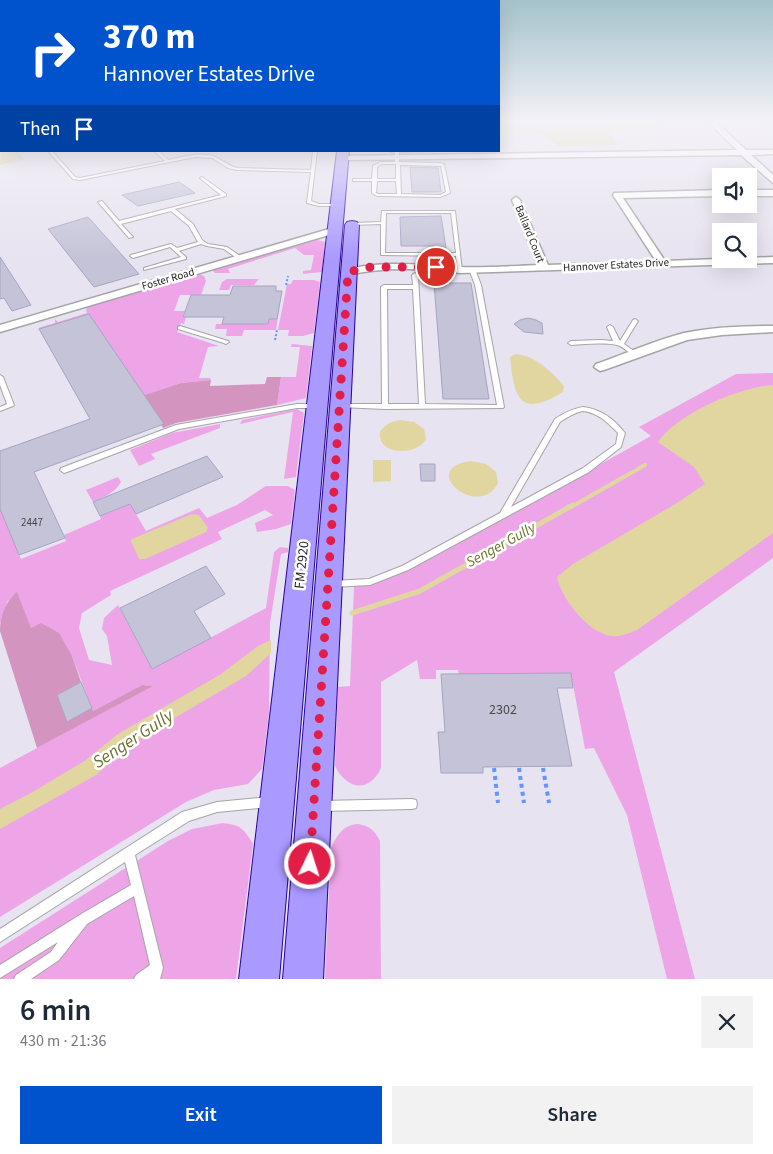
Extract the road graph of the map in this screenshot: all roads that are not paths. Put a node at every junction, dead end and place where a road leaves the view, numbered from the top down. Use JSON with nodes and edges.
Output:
{"nodes":[{"id":1,"x":65,"y":168,"type":"edge"},
{"id":2,"x":135,"y":168,"type":"edge"},
{"id":3,"x":231,"y":168,"type":"edge"},
{"id":4,"x":313,"y":168,"type":"edge"},
{"id":5,"x":350,"y":168,"type":"edge"},
{"id":6,"x":350,"y":168,"type":"edge"},
{"id":7,"x":376,"y":168,"type":"edge"},
{"id":8,"x":398,"y":168,"type":"edge"},
{"id":9,"x":443,"y":168,"type":"edge"},
{"id":10,"x":759,"y":168,"type":"edge"},
{"id":11,"x":313,"y":171,"type":"junction"},
{"id":12,"x":202,"y":178,"type":"dead end"},
{"id":13,"x":375,"y":180,"type":"junction"},
{"id":14,"x":399,"y":180,"type":"junction"},
{"id":15,"x":773,"y":180,"type":"edge"},
{"id":16,"x":773,"y":192,"type":"edge"},
{"id":17,"x":350,"y":193,"type":"junction"},
{"id":18,"x":757,"y":193,"type":"edge"},
{"id":19,"x":712,"y":194,"type":"edge"},
{"id":20,"x":399,"y":196,"type":"junction"},
{"id":21,"x":516,"y":200,"type":"dead end"},
{"id":22,"x":100,"y":202,"type":"dead end"},
{"id":23,"x":172,"y":209,"type":"junction"},
{"id":24,"x":118,"y":223,"type":"junction"},
{"id":25,"x":383,"y":223,"type":"junction"},
{"id":26,"x":344,"y":226,"type":"junction"},
{"id":27,"x":131,"y":237,"type":"dead end"},
{"id":28,"x":202,"y":242,"type":"junction"},
{"id":29,"x":176,"y":250,"type":"junction"},
{"id":30,"x":458,"y":255,"type":"junction"},
{"id":31,"x":133,"y":256,"type":"dead end"},
{"id":32,"x":240,"y":258,"type":"junction"},
{"id":33,"x":773,"y":260,"type":"edge"},
{"id":34,"x":662,"y":263,"type":"junction"},
{"id":35,"x":544,"y":268,"type":"junction"},
{"id":36,"x":146,"y":269,"type":"dead end"},
{"id":37,"x":472,"y":269,"type":"junction"},
{"id":38,"x":460,"y":270,"type":"junction"},
{"id":39,"x":353,"y":272,"type":"junction"},
{"id":40,"x":415,"y":275,"type":"junction"},
{"id":41,"x":415,"y":287,"type":"junction"},
{"id":42,"x":635,"y":322,"type":"dead end"},
{"id":43,"x":610,"y":327,"type":"dead end"},
{"id":44,"x":180,"y":328,"type":"dead end"},
{"id":45,"x":0,"y":329,"type":"edge"},
{"id":46,"x":773,"y":329,"type":"edge"},
{"id":47,"x":226,"y":342,"type":"dead end"},
{"id":48,"x":570,"y":342,"type":"dead end"},
{"id":49,"x":621,"y":344,"type":"junction"},
{"id":50,"x":636,"y":354,"type":"junction"},
{"id":51,"x":600,"y":367,"type":"dead end"},
{"id":52,"x":1,"y":381,"type":"edge"},
{"id":53,"x":318,"y":406,"type":"junction"},
{"id":54,"x":340,"y":406,"type":"junction"},
{"id":55,"x":385,"y":407,"type":"junction"},
{"id":56,"x":422,"y":407,"type":"junction"},
{"id":57,"x":0,"y":409,"type":"edge"},
{"id":58,"x":64,"y":470,"type":"dead end"},
{"id":59,"x":504,"y":513,"type":"junction"},
{"id":60,"x":316,"y":554,"type":"junction"},
{"id":61,"x":328,"y":584,"type":"junction"},
{"id":62,"x":302,"y":733,"type":"junction"},
{"id":63,"x":277,"y":801,"type":"junction"},
{"id":64,"x":412,"y":804,"type":"dead end"},
{"id":65,"x":314,"y":806,"type":"junction"},
{"id":66,"x":129,"y":853,"type":"junction"},
{"id":67,"x":137,"y":888,"type":"junction"},
{"id":68,"x":87,"y":917,"type":"junction"},
{"id":69,"x":0,"y":936,"type":"edge"},
{"id":70,"x":0,"y":972,"type":"edge"},
{"id":71,"x":156,"y":973,"type":"edge"},
{"id":72,"x":20,"y":979,"type":"edge"},
{"id":73,"x":140,"y":979,"type":"edge"},
{"id":74,"x":259,"y":979,"type":"edge"},
{"id":75,"x":303,"y":979,"type":"edge"}],
"edges":[{"from":1,"to":2,"type":"lane"},
{"from":3,"to":11,"type":"lane"},
{"from":4,"to":11,"type":"lane"},
{"from":5,"to":17,"type":"main road","name":"FM 2920","number":"FM 2920"},
{"from":6,"to":17,"type":"main road","name":"FM 2920","number":"FM 2920"},
{"from":7,"to":13,"type":"lane"},
{"from":8,"to":14,"type":"lane"},
{"from":9,"to":20,"type":"lane"},
{"from":10,"to":15,"type":"street"},
{"from":11,"to":17,"type":"lane"},
{"from":12,"to":23,"type":"lane"},
{"from":13,"to":14,"type":"lane"},
{"from":13,"to":17,"type":"lane"},
{"from":13,"to":20,"type":"lane"},
{"from":14,"to":20,"type":"lane"},
{"from":16,"to":18,"type":"street"},
{"from":17,"to":26,"type":"main road","name":"FM 2920","number":"FM 2920"},
{"from":19,"to":34,"type":"street"},
{"from":21,"to":35,"type":"street","name":"Ballard Court"},
{"from":22,"to":24,"type":"lane"},
{"from":23,"to":24,"type":"lane"},
{"from":23,"to":28,"type":"lane"},
{"from":24,"to":27,"type":"lane"},
{"from":25,"to":26,"type":"lane"},
{"from":25,"to":30,"type":"lane"},
{"from":25,"to":30,"type":"lane"},
{"from":26,"to":32,"type":"street","name":"Foster Road"},
{"from":26,"to":39,"type":"main road","name":"FM 2920","number":"FM 2920"},
{"from":26,"to":53,"type":"main road","name":"FM 2920","number":"FM 2920"},
{"from":28,"to":29,"type":"lane"},
{"from":28,"to":32,"type":"lane"},
{"from":29,"to":31,"type":"lane"},
{"from":29,"to":36,"type":"lane"},
{"from":30,"to":38,"type":"lane"},
{"from":32,"to":45,"type":"street","name":"Foster Road"},
{"from":33,"to":34,"type":"street","name":"Hannover Estates Drive"},
{"from":34,"to":35,"type":"street","name":"Hannover Estates Drive"},
{"from":35,"to":37,"type":"street","name":"Hannover Estates Drive"},
{"from":37,"to":38,"type":"street","name":"Hannover Estates Drive"},
{"from":37,"to":56,"type":"lane"},
{"from":38,"to":39,"type":"street","name":"Hannover Estates Drive"},
{"from":38,"to":40,"type":"street","name":"Hannover Estates Drive"},
{"from":39,"to":40,"type":"street","name":"Hannover Estates Drive"},
{"from":39,"to":54,"type":"main road","name":"FM 2920","number":"FM 2920"},
{"from":40,"to":41,"type":"lane"},
{"from":41,"to":55,"type":"lane"},
{"from":41,"to":56,"type":"lane"},
{"from":42,"to":49,"type":"lane"},
{"from":43,"to":49,"type":"lane"},
{"from":44,"to":47,"type":"lane"},
{"from":46,"to":50,"type":"street"},
{"from":48,"to":49,"type":"lane"},
{"from":49,"to":50,"type":"lane"},
{"from":50,"to":51,"type":"street"},
{"from":52,"to":57,"type":"lane"},
{"from":53,"to":58,"type":"lane"},
{"from":53,"to":60,"type":"main road","name":"FM 2920","number":"FM 2920"},
{"from":54,"to":55,"type":"lane"},
{"from":54,"to":60,"type":"main road","name":"FM 2920","number":"FM 2920"},
{"from":55,"to":56,"type":"lane"},
{"from":59,"to":59,"type":"lane"},
{"from":59,"to":61,"type":"lane"},
{"from":60,"to":61,"type":"main road","name":"FM 2920","number":"FM 2920"},
{"from":60,"to":62,"type":"main road","name":"FM 2920","number":"FM 2920"},
{"from":61,"to":62,"type":"main road","name":"FM 2920","number":"FM 2920"},
{"from":62,"to":63,"type":"main road","name":"FM 2920","number":"FM 2920"},
{"from":62,"to":65,"type":"main road","name":"FM 2920","number":"FM 2920"},
{"from":63,"to":66,"type":"lane"},
{"from":63,"to":74,"type":"main road","name":"FM 2920","number":"FM 2920"},
{"from":64,"to":65,"type":"lane"},
{"from":65,"to":75,"type":"main road","name":"FM 2920","number":"FM 2920"},
{"from":66,"to":67,"type":"lane"},
{"from":66,"to":69,"type":"lane"},
{"from":67,"to":68,"type":"lane"},
{"from":67,"to":71,"type":"lane"},
{"from":68,"to":70,"type":"lane"},
{"from":68,"to":72,"type":"lane"},
{"from":71,"to":73,"type":"lane"}]}
